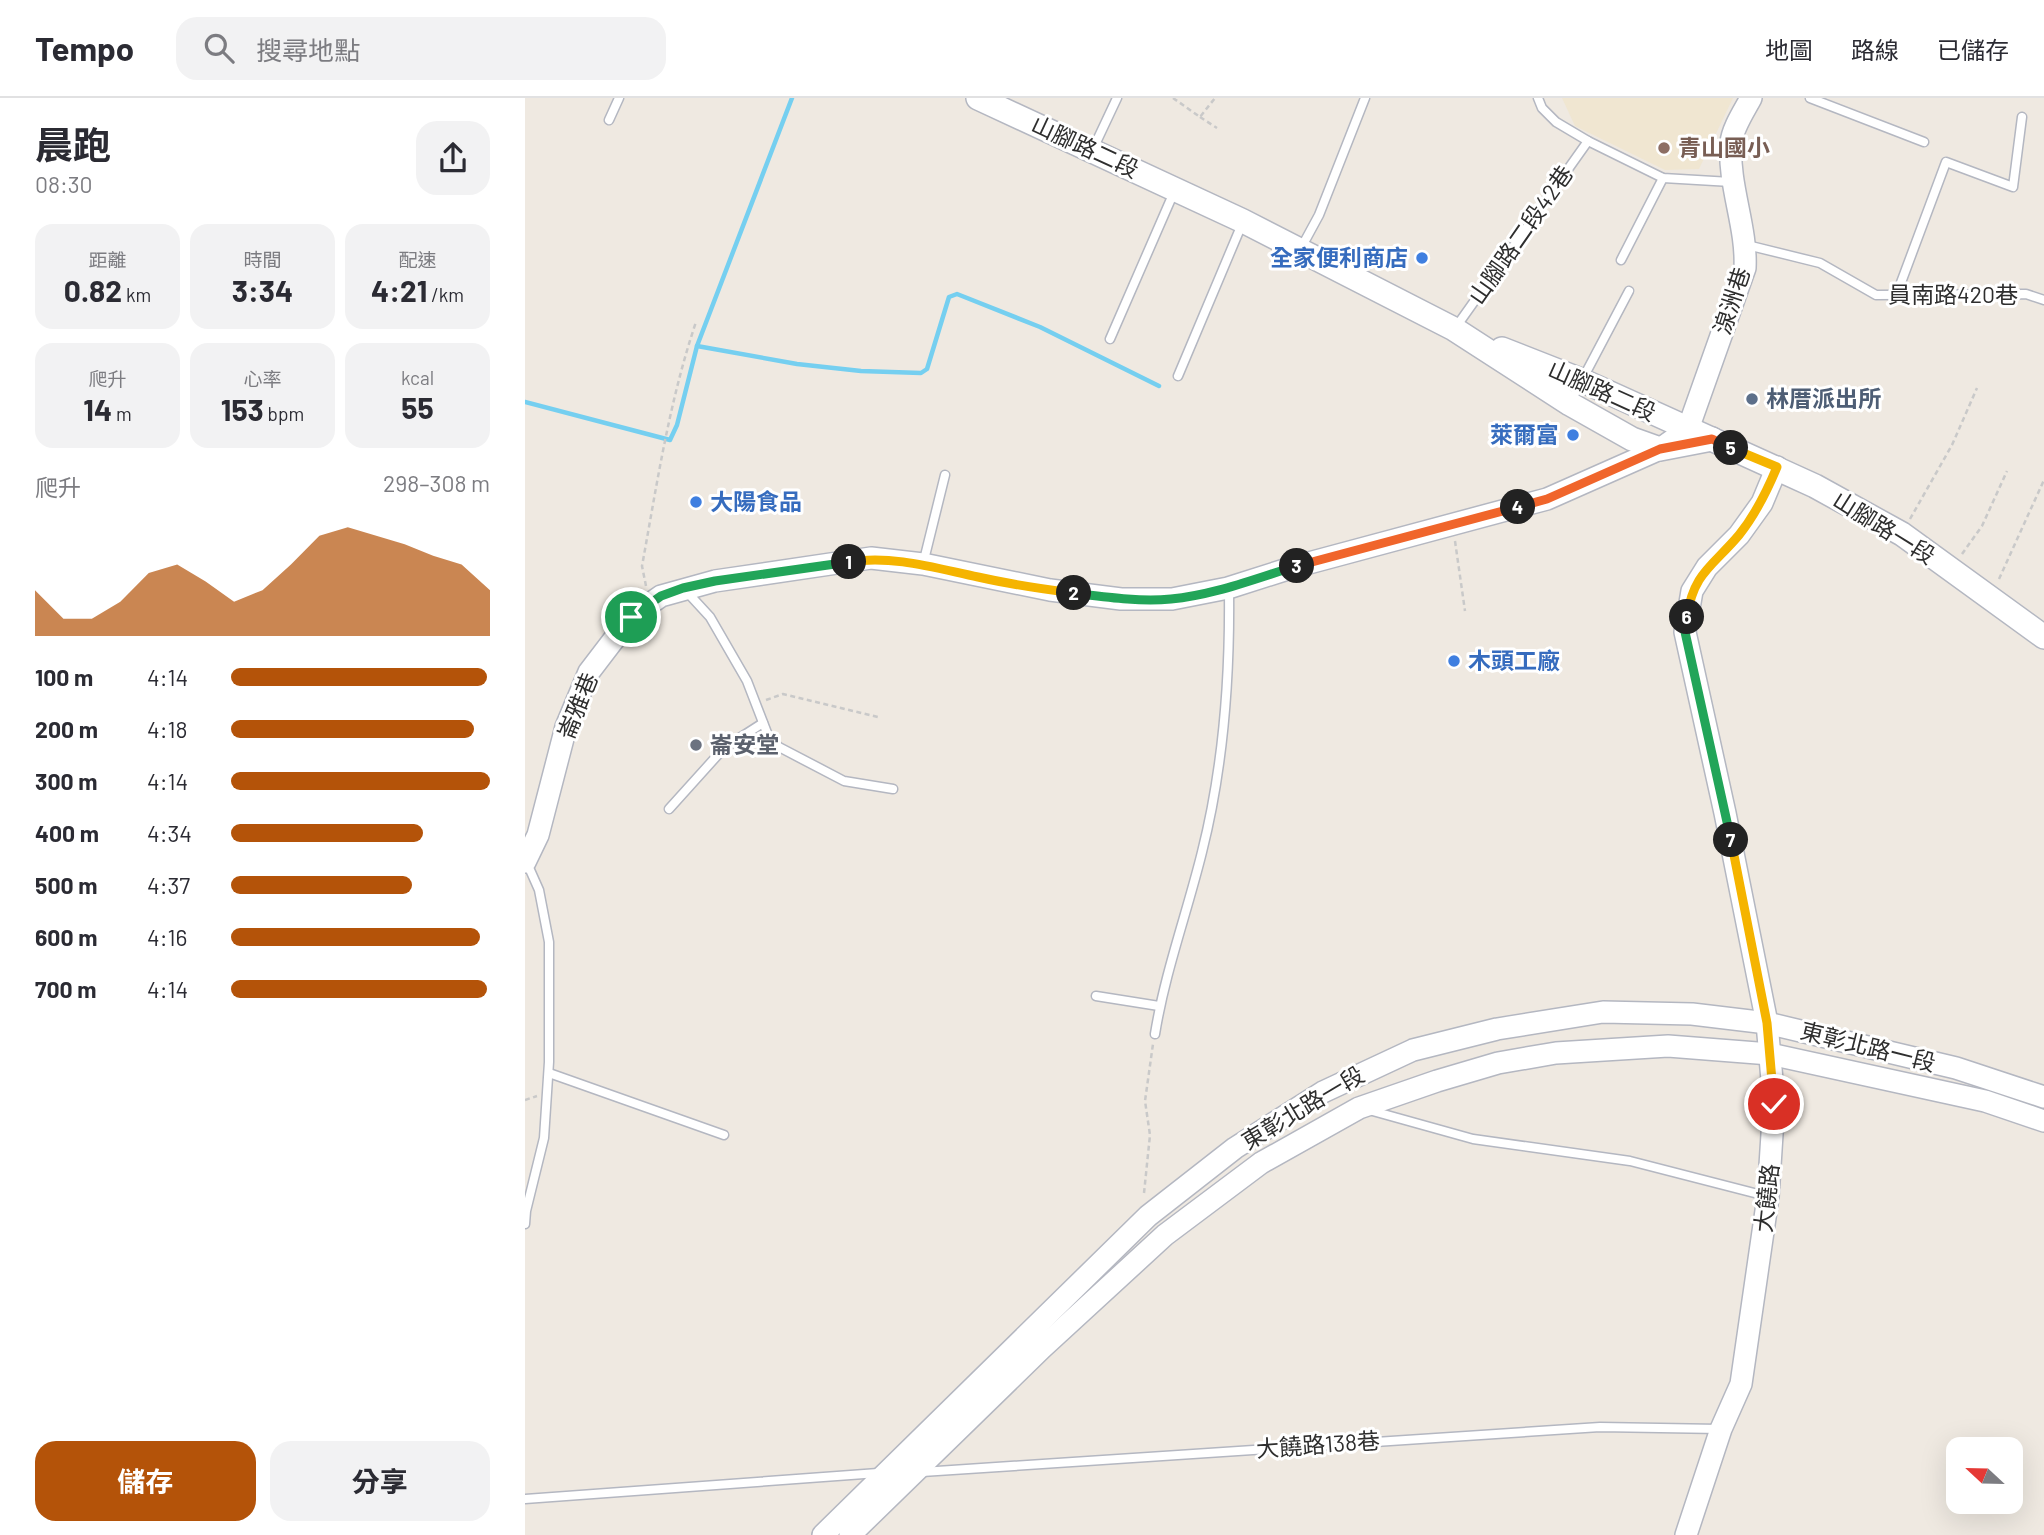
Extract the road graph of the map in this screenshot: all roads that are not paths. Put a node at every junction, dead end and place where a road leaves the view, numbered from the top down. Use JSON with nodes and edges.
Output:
{"nodes":[{"id":1,"x":619,"y":98,"type":"edge"},
{"id":2,"x":978,"y":98,"type":"edge"},
{"id":3,"x":1117,"y":98,"type":"edge"},
{"id":4,"x":1365,"y":98,"type":"edge"},
{"id":5,"x":1538,"y":98,"type":"edge"},
{"id":6,"x":1751,"y":98,"type":"edge"},
{"id":7,"x":1810,"y":98,"type":"edge"},
{"id":8,"x":2022,"y":117,"type":"dead end"},
{"id":9,"x":610,"y":120,"type":"dead end"},
{"id":10,"x":1588,"y":141,"type":"junction"},
{"id":11,"x":1924,"y":142,"type":"dead end"},
{"id":12,"x":1093,"y":149,"type":"junction"},
{"id":13,"x":1663,"y":177,"type":"junction"},
{"id":14,"x":1734,"y":182,"type":"junction"},
{"id":15,"x":1175,"y":189,"type":"junction"},
{"id":16,"x":1244,"y":221,"type":"junction"},
{"id":17,"x":1747,"y":245,"type":"junction"},
{"id":18,"x":1300,"y":250,"type":"junction"},
{"id":19,"x":1621,"y":260,"type":"dead end"},
{"id":20,"x":1629,"y":291,"type":"dead end"},
{"id":21,"x":1896,"y":296,"type":"junction"},
{"id":22,"x":2044,"y":300,"type":"edge"},
{"id":23,"x":1454,"y":329,"type":"junction"},
{"id":24,"x":1110,"y":340,"type":"dead end"},
{"id":25,"x":1178,"y":376,"type":"dead end"},
{"id":26,"x":1581,"y":380,"type":"junction"},
{"id":27,"x":1570,"y":404,"type":"junction"},
{"id":28,"x":1688,"y":429,"type":"junction"},
{"id":29,"x":1712,"y":439,"type":"junction"},
{"id":30,"x":1660,"y":449,"type":"junction"},
{"id":31,"x":1777,"y":467,"type":"junction"},
{"id":32,"x":944,"y":475,"type":"dead end"},
{"id":33,"x":923,"y":564,"type":"junction"},
{"id":34,"x":683,"y":588,"type":"junction"},
{"id":35,"x":1229,"y":588,"type":"junction"},
{"id":36,"x":2044,"y":637,"type":"edge"},
{"id":37,"x":763,"y":723,"type":"junction"},
{"id":38,"x":893,"y":789,"type":"dead end"},
{"id":39,"x":669,"y":809,"type":"dead end"},
{"id":40,"x":526,"y":862,"type":"edge"},
{"id":41,"x":1096,"y":996,"type":"dead end"},
{"id":42,"x":1159,"y":1006,"type":"junction"},
{"id":43,"x":1767,"y":1023,"type":"junction"},
{"id":44,"x":1155,"y":1034,"type":"road end"},
{"id":45,"x":1770,"y":1054,"type":"junction"},
{"id":46,"x":549,"y":1073,"type":"junction"},
{"id":47,"x":2044,"y":1097,"type":"edge"},
{"id":48,"x":1359,"y":1108,"type":"junction"},
{"id":49,"x":2044,"y":1121,"type":"edge"},
{"id":50,"x":724,"y":1135,"type":"dead end"},
{"id":51,"x":1768,"y":1197,"type":"junction"},
{"id":52,"x":525,"y":1211,"type":"edge"},
{"id":53,"x":525,"y":1224,"type":"edge"},
{"id":54,"x":1721,"y":1429,"type":"junction"},
{"id":55,"x":887,"y":1472,"type":"junction"},
{"id":56,"x":915,"y":1472,"type":"junction"},
{"id":57,"x":525,"y":1499,"type":"edge"},
{"id":58,"x":823,"y":1535,"type":"edge"},
{"id":59,"x":849,"y":1535,"type":"edge"},
{"id":60,"x":1686,"y":1535,"type":"edge"}],
"edges":[{"from":1,"to":9,"type":"lane"},
{"from":2,"to":12,"type":"main road","name":"山腳路二段"},
{"from":3,"to":12,"type":"lane"},
{"from":4,"to":18,"type":"lane"},
{"from":5,"to":10,"type":"lane"},
{"from":6,"to":14,"type":"street","name":"湶洲巷"},
{"from":7,"to":11,"type":"lane"},
{"from":8,"to":21,"type":"lane"},
{"from":10,"to":13,"type":"lane"},
{"from":10,"to":23,"type":"lane","name":"山腳路二段42巷"},
{"from":12,"to":15,"type":"main road","name":"山腳路二段"},
{"from":13,"to":14,"type":"lane"},
{"from":13,"to":19,"type":"lane"},
{"from":14,"to":17,"type":"street","name":"湶洲巷"},
{"from":15,"to":16,"type":"main road","name":"山腳路二段"},
{"from":15,"to":24,"type":"lane"},
{"from":16,"to":18,"type":"main road","name":"山腳路二段"},
{"from":16,"to":25,"type":"lane"},
{"from":17,"to":21,"type":"lane","name":"員南路420巷"},
{"from":17,"to":28,"type":"street","name":"湶洲巷"},
{"from":18,"to":23,"type":"main road","name":"山腳路二段"},
{"from":20,"to":26,"type":"lane"},
{"from":21,"to":22,"type":"lane","name":"員南路420巷"},
{"from":23,"to":26,"type":"main road","name":"山腳路二段"},
{"from":23,"to":27,"type":"main road","name":"山腳路二段"},
{"from":26,"to":27,"type":"lane"},
{"from":26,"to":28,"type":"main road","name":"山腳路二段"},
{"from":27,"to":30,"type":"main road","name":"山腳路二段"},
{"from":28,"to":29,"type":"main road","name":"山腳路二段"},
{"from":28,"to":30,"type":"street"},
{"from":29,"to":30,"type":"main road","name":"山腳路二段"},
{"from":29,"to":31,"type":"main road","name":"山腳路一段"},
{"from":30,"to":35,"type":"street","name":"崙雅巷"},
{"from":31,"to":36,"type":"main road","name":"山腳路一段"},
{"from":31,"to":43,"type":"street","name":"大饒路"},
{"from":32,"to":33,"type":"lane"},
{"from":33,"to":34,"type":"street","name":"崙雅巷"},
{"from":33,"to":35,"type":"street","name":"崙雅巷"},
{"from":34,"to":37,"type":"lane"},
{"from":34,"to":40,"type":"street","name":"崙雅巷"},
{"from":35,"to":42,"type":"lane"},
{"from":37,"to":38,"type":"lane"},
{"from":37,"to":39,"type":"lane"},
{"from":40,"to":46,"type":"lane","name":"崙雅巷"},
{"from":41,"to":42,"type":"lane"},
{"from":42,"to":44,"type":"lane"},
{"from":43,"to":45,"type":"street","name":"大饒路"},
{"from":43,"to":47,"type":"street","name":"東彰北路一段"},
{"from":43,"to":55,"type":"street","name":"東彰北路一段"},
{"from":45,"to":48,"type":"street","name":"東彰北路一段"},
{"from":45,"to":49,"type":"street","name":"東彰北路一段"},
{"from":45,"to":51,"type":"street","name":"大饒路"},
{"from":46,"to":50,"type":"lane"},
{"from":46,"to":52,"type":"lane","name":"崙雅巷"},
{"from":48,"to":51,"type":"lane"},
{"from":48,"to":56,"type":"street","name":"東彰北路一段"},
{"from":51,"to":54,"type":"street","name":"大饒路"},
{"from":52,"to":53,"type":"lane","name":"崙雅巷"},
{"from":54,"to":56,"type":"lane","name":"大饒路138巷"},
{"from":54,"to":60,"type":"street","name":"大饒路"},
{"from":55,"to":56,"type":"lane","name":"大饒路138巷"},
{"from":55,"to":57,"type":"lane","name":"大饒路138巷"},
{"from":55,"to":58,"type":"street","name":"東彰北路一段"},
{"from":56,"to":59,"type":"street","name":"東彰北路一段"}]}
